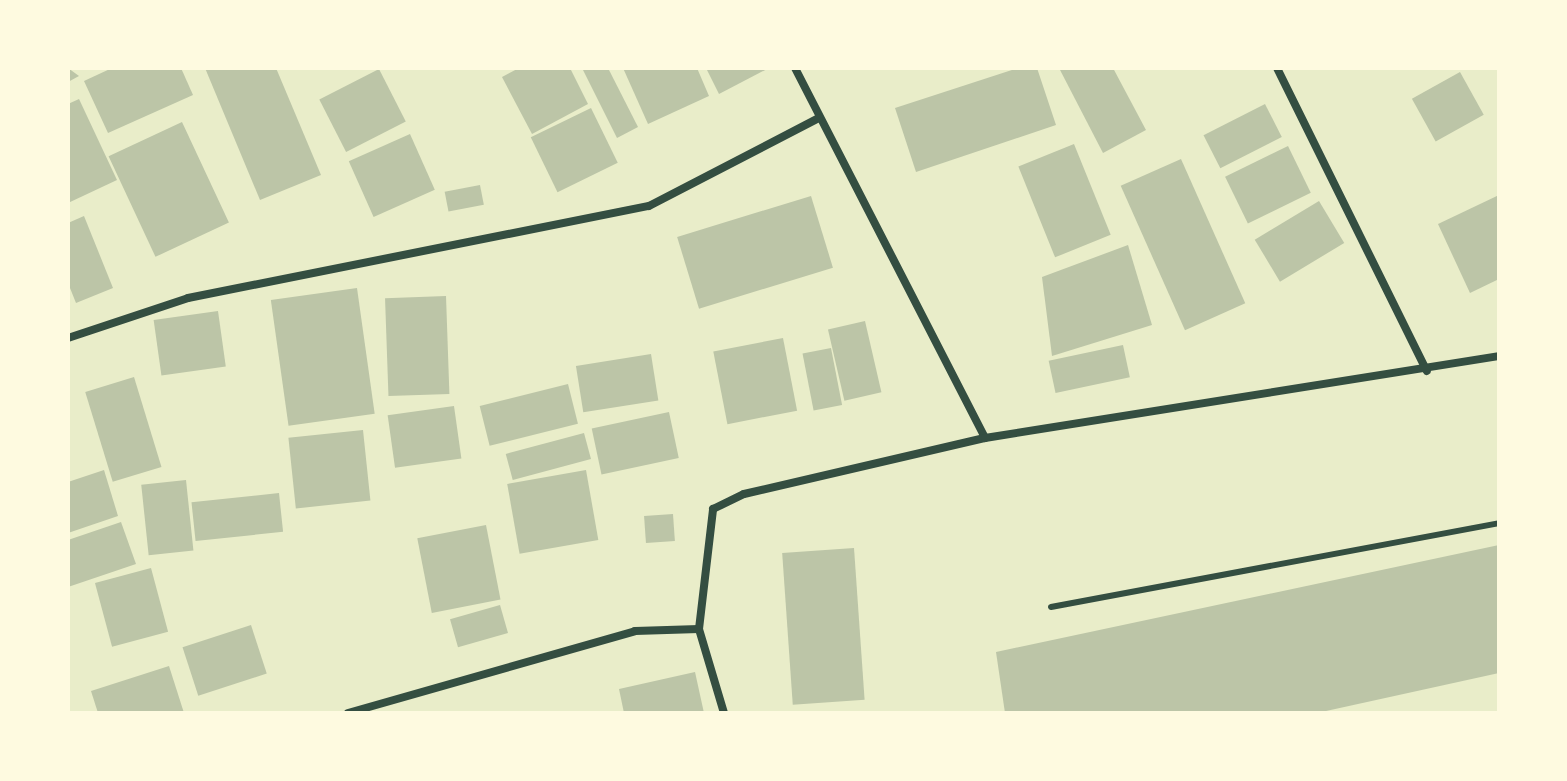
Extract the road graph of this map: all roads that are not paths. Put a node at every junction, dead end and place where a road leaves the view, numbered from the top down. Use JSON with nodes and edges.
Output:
{"nodes":[{"id":1,"x":795,"y":68,"type":"edge"},
{"id":2,"x":1277,"y":68,"type":"edge"},
{"id":3,"x":819,"y":118,"type":"junction"},
{"id":4,"x":68,"y":338,"type":"edge"},
{"id":5,"x":1499,"y":356,"type":"edge"},
{"id":6,"x":1427,"y":371,"type":"junction"},
{"id":7,"x":985,"y":438,"type":"junction"},
{"id":8,"x":1499,"y":523,"type":"edge"},
{"id":9,"x":1051,"y":607,"type":"dead end"},
{"id":10,"x":699,"y":629,"type":"junction"},
{"id":11,"x":348,"y":713,"type":"edge"},
{"id":12,"x":724,"y":713,"type":"edge"}],
"edges":[{"from":1,"to":3,"type":"street"},
{"from":2,"to":6,"type":"street"},
{"from":3,"to":4,"type":"street"},
{"from":3,"to":7,"type":"street"},
{"from":5,"to":6,"type":"street"},
{"from":6,"to":7,"type":"street"},
{"from":7,"to":10,"type":"street"},
{"from":8,"to":9,"type":"lane"},
{"from":10,"to":11,"type":"street"},
{"from":10,"to":12,"type":"street"}]}
